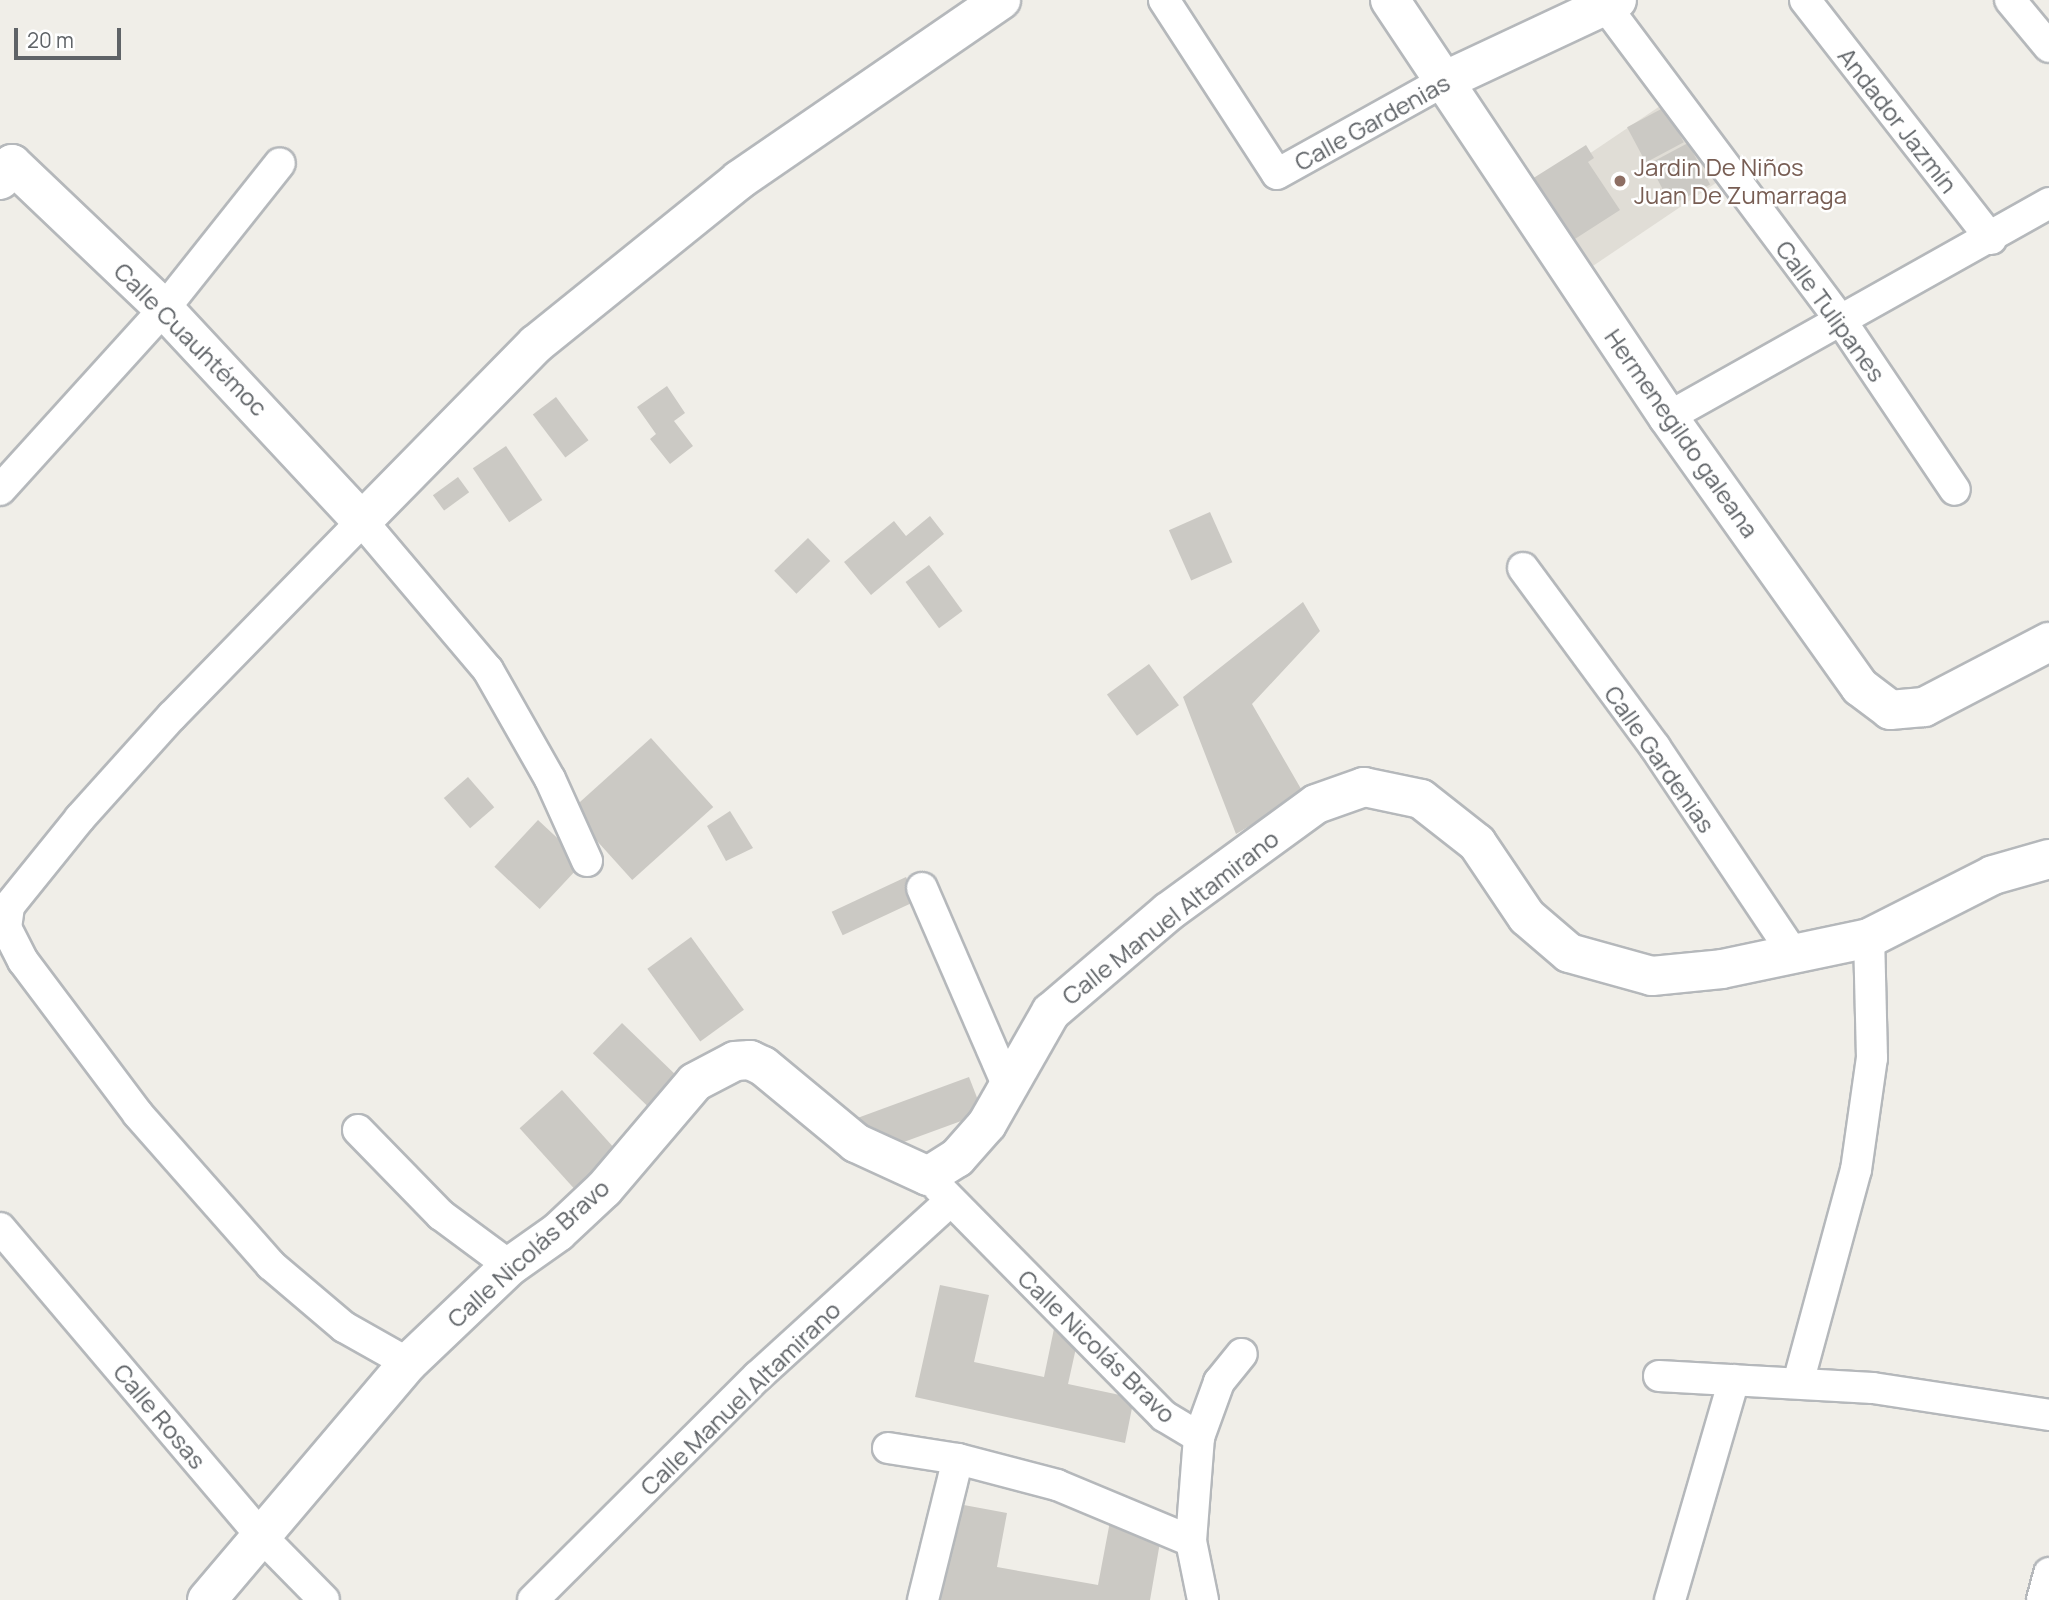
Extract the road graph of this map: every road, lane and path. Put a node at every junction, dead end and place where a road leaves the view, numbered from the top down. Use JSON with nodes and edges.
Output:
{"nodes":[{"id":1,"x":1002,"y":0,"type":"edge"},
{"id":2,"x":1164,"y":0,"type":"edge"},
{"id":3,"x":1390,"y":0,"type":"edge"},
{"id":4,"x":1805,"y":0,"type":"edge"},
{"id":5,"x":2010,"y":0,"type":"edge"},
{"id":6,"x":1608,"y":2,"type":"edge"},
{"id":7,"x":2049,"y":47,"type":"edge"},
{"id":8,"x":1444,"y":81,"type":"junction"},
{"id":9,"x":280,"y":163,"type":"dead end"},
{"id":10,"x":6,"y":172,"type":"edge"},
{"id":11,"x":2049,"y":203,"type":"edge"},
{"id":12,"x":1991,"y":239,"type":"junction"},
{"id":13,"x":164,"y":309,"type":"junction"},
{"id":14,"x":1842,"y":322,"type":"junction"},
{"id":15,"x":1668,"y":417,"type":"junction"},
{"id":16,"x":1955,"y":490,"type":"dead end"},
{"id":17,"x":0,"y":491,"type":"edge"},
{"id":18,"x":362,"y":521,"type":"junction"},
{"id":19,"x":1523,"y":568,"type":"dead end"},
{"id":20,"x":2049,"y":642,"type":"edge"},
{"id":21,"x":2049,"y":859,"type":"edge"},
{"id":22,"x":587,"y":861,"type":"dead end"},
{"id":23,"x":922,"y":888,"type":"dead end"},
{"id":24,"x":1870,"y":938,"type":"junction"},
{"id":25,"x":1793,"y":953,"type":"junction"},
{"id":26,"x":1007,"y":1084,"type":"junction"},
{"id":27,"x":358,"y":1130,"type":"dead end"},
{"id":28,"x":939,"y":1188,"type":"junction"},
{"id":29,"x":0,"y":1228,"type":"edge"},
{"id":30,"x":510,"y":1266,"type":"junction"},
{"id":31,"x":1242,"y":1354,"type":"dead end"},
{"id":32,"x":408,"y":1363,"type":"junction"},
{"id":33,"x":1659,"y":1376,"type":"dead end"},
{"id":34,"x":1734,"y":1380,"type":"junction"},
{"id":35,"x":1798,"y":1383,"type":"junction"},
{"id":36,"x":2049,"y":1415,"type":"edge"},
{"id":37,"x":1199,"y":1437,"type":"junction"},
{"id":38,"x":888,"y":1448,"type":"dead end"},
{"id":39,"x":958,"y":1459,"type":"junction"},
{"id":40,"x":260,"y":1535,"type":"junction"},
{"id":41,"x":1191,"y":1541,"type":"junction"},
{"id":42,"x":2049,"y":1573,"type":"edge"},
{"id":43,"x":207,"y":1600,"type":"edge"},
{"id":44,"x":324,"y":1600,"type":"edge"},
{"id":45,"x":533,"y":1600,"type":"edge"},
{"id":46,"x":923,"y":1600,"type":"edge"},
{"id":47,"x":1203,"y":1600,"type":"edge"},
{"id":48,"x":1670,"y":1600,"type":"edge"},
{"id":49,"x":2042,"y":1600,"type":"edge"}],
"edges":[{"from":1,"to":18,"type":"street"},
{"from":2,"to":8,"type":"street","name":"Calle Gardenias"},
{"from":3,"to":8,"type":"street","name":"Hermenegildo galeana"},
{"from":4,"to":12,"type":"street","name":"Andador Jazmín"},
{"from":5,"to":7,"type":"street"},
{"from":6,"to":8,"type":"street","name":"Calle Gardenias"},
{"from":6,"to":14,"type":"street","name":"Calle Tulipanes"},
{"from":8,"to":15,"type":"street","name":"Hermenegildo galeana"},
{"from":9,"to":13,"type":"street"},
{"from":10,"to":13,"type":"street","name":"Calle Cuauhtémoc"},
{"from":11,"to":12,"type":"street"},
{"from":12,"to":14,"type":"street"},
{"from":13,"to":17,"type":"street"},
{"from":13,"to":18,"type":"street","name":"Calle Cuauhtémoc"},
{"from":14,"to":15,"type":"street"},
{"from":14,"to":16,"type":"street","name":"Calle Tulipanes"},
{"from":15,"to":20,"type":"street","name":"Hermenegildo galeana"},
{"from":18,"to":22,"type":"street"},
{"from":18,"to":32,"type":"street"},
{"from":19,"to":25,"type":"street","name":"Calle Gardenias"},
{"from":21,"to":24,"type":"street"},
{"from":23,"to":26,"type":"street"},
{"from":24,"to":25,"type":"street"},
{"from":24,"to":35,"type":"street"},
{"from":25,"to":26,"type":"street","name":"Calle Manuel Altamirano"},
{"from":26,"to":28,"type":"street","name":"Calle Manuel Altamirano"},
{"from":27,"to":30,"type":"street"},
{"from":28,"to":30,"type":"street","name":"Calle Nicolás Bravo"},
{"from":28,"to":37,"type":"street","name":"Calle Nicolás Bravo"},
{"from":28,"to":45,"type":"street","name":"Calle Manuel Altamirano"},
{"from":29,"to":40,"type":"street","name":"Calle Rosas"},
{"from":30,"to":32,"type":"street","name":"Calle Nicolás Bravo"},
{"from":31,"to":37,"type":"street"},
{"from":32,"to":40,"type":"street","name":"Calle Nicolás Bravo"},
{"from":33,"to":34,"type":"street"},
{"from":34,"to":35,"type":"street"},
{"from":34,"to":48,"type":"street"},
{"from":35,"to":36,"type":"street"},
{"from":37,"to":41,"type":"street"},
{"from":38,"to":39,"type":"street"},
{"from":39,"to":41,"type":"street"},
{"from":39,"to":46,"type":"street"},
{"from":40,"to":43,"type":"street","name":"Calle Nicolás Bravo"},
{"from":40,"to":44,"type":"street","name":"Calle Rosas"},
{"from":41,"to":47,"type":"street"},
{"from":42,"to":49,"type":"street"}]}
